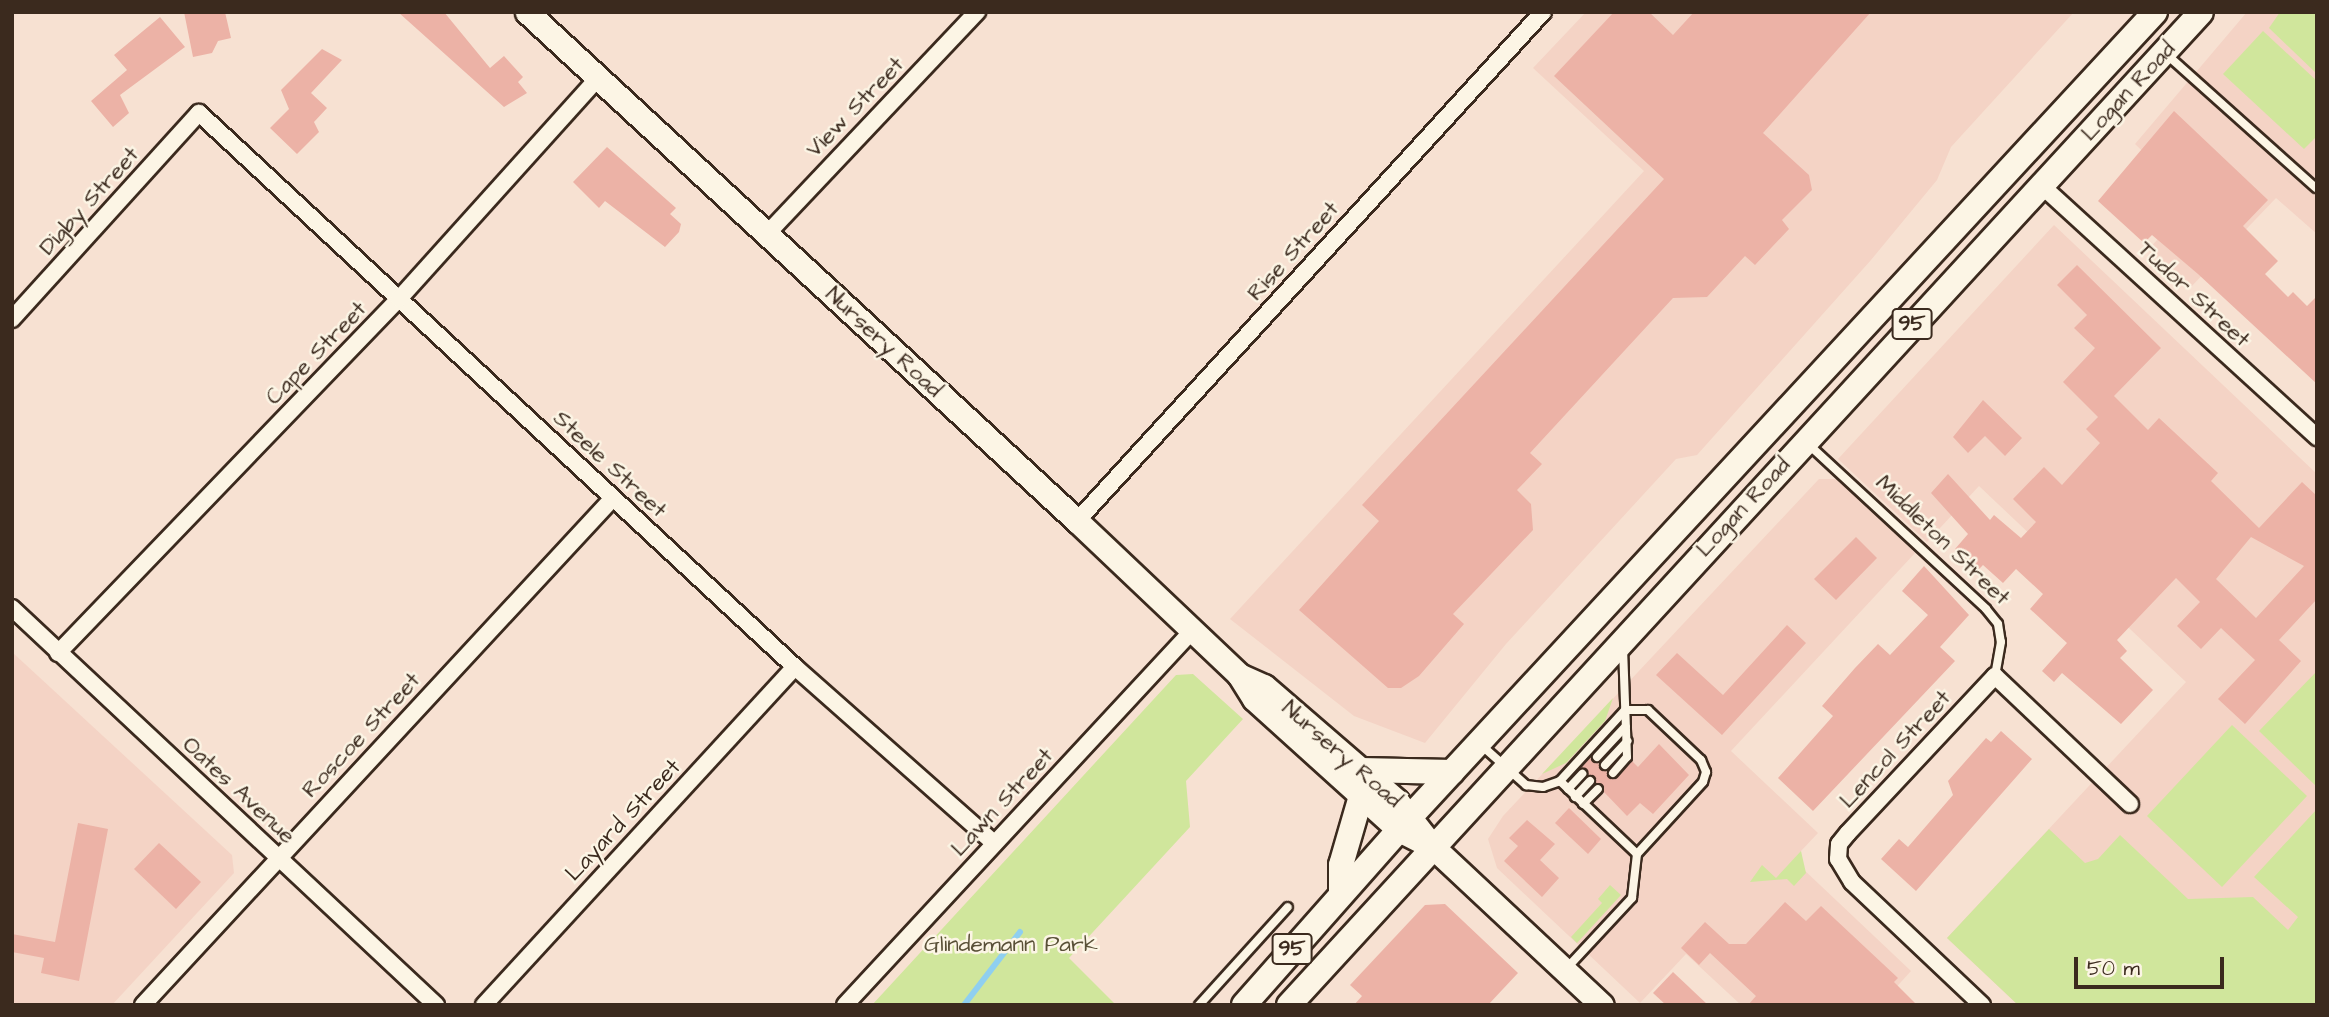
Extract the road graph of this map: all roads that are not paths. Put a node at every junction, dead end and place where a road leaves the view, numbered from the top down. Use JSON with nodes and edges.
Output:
{"nodes":[{"id":1,"x":527,"y":12,"type":"edge"},
{"id":2,"x":977,"y":12,"type":"edge"},
{"id":3,"x":1543,"y":12,"type":"edge"},
{"id":4,"x":2155,"y":12,"type":"edge"},
{"id":5,"x":2201,"y":12,"type":"edge"},
{"id":6,"x":2164,"y":52,"type":"junction"},
{"id":7,"x":599,"y":77,"type":"junction"},
{"id":8,"x":199,"y":113,"type":"joint"},
{"id":9,"x":2041,"y":185,"type":"junction"},
{"id":10,"x":2316,"y":188,"type":"edge"},
{"id":11,"x":767,"y":234,"type":"junction"},
{"id":12,"x":399,"y":299,"type":"junction"},
{"id":13,"x":12,"y":319,"type":"edge"},
{"id":14,"x":2317,"y":437,"type":"edge"},
{"id":15,"x":1804,"y":440,"type":"junction"},
{"id":16,"x":613,"y":498,"type":"junction"},
{"id":17,"x":1077,"y":521,"type":"junction"},
{"id":18,"x":12,"y":608,"type":"edge"},
{"id":19,"x":1192,"y":631,"type":"junction"},
{"id":20,"x":1623,"y":637,"type":"junction"},
{"id":21,"x":58,"y":653,"type":"junction"},
{"id":22,"x":795,"y":667,"type":"junction"},
{"id":23,"x":1239,"y":675,"type":"junction"},
{"id":24,"x":1995,"y":676,"type":"junction"},
{"id":25,"x":1625,"y":710,"type":"junction"},
{"id":26,"x":1626,"y":726,"type":"junction"},
{"id":27,"x":1627,"y":741,"type":"junction"},
{"id":28,"x":1479,"y":743,"type":"junction"},
{"id":29,"x":1597,"y":757,"type":"dead end"},
{"id":30,"x":1605,"y":765,"type":"dead end"},
{"id":31,"x":1505,"y":766,"type":"junction"},
{"id":32,"x":1361,"y":770,"type":"junction"},
{"id":33,"x":1452,"y":772,"type":"junction"},
{"id":34,"x":1613,"y":772,"type":"dead end"},
{"id":35,"x":1582,"y":774,"type":"dead end"},
{"id":36,"x":1560,"y":781,"type":"junction"},
{"id":37,"x":1590,"y":781,"type":"dead end"},
{"id":38,"x":1568,"y":789,"type":"junction"},
{"id":39,"x":1598,"y":789,"type":"dead end"},
{"id":40,"x":1361,"y":796,"type":"junction"},
{"id":41,"x":1575,"y":797,"type":"junction"},
{"id":42,"x":1583,"y":804,"type":"junction"},
{"id":43,"x":2130,"y":804,"type":"dead end"},
{"id":44,"x":1405,"y":823,"type":"junction"},
{"id":45,"x":994,"y":843,"type":"junction"},
{"id":46,"x":1433,"y":847,"type":"junction"},
{"id":47,"x":1637,"y":854,"type":"junction"},
{"id":48,"x":279,"y":857,"type":"junction"},
{"id":49,"x":1341,"y":894,"type":"junction"},
{"id":50,"x":1289,"y":907,"type":"dead end"},
{"id":51,"x":1565,"y":970,"type":"junction"},
{"id":52,"x":143,"y":1005,"type":"edge"},
{"id":53,"x":436,"y":1005,"type":"edge"},
{"id":54,"x":484,"y":1005,"type":"edge"},
{"id":55,"x":845,"y":1005,"type":"edge"},
{"id":56,"x":1199,"y":1005,"type":"edge"},
{"id":57,"x":1244,"y":1005,"type":"edge"},
{"id":58,"x":1289,"y":1005,"type":"edge"},
{"id":59,"x":1602,"y":1005,"type":"edge"},
{"id":60,"x":1982,"y":1005,"type":"edge"}],
"edges":[{"from":1,"to":7,"type":"main road","name":"Nursery Road"},
{"from":2,"to":11,"type":"street","name":"View Street"},
{"from":3,"to":17,"type":"street","name":"Rise Street"},
{"from":4,"to":28,"type":"main road","name":"Logan Road","number":"95"},
{"from":5,"to":6,"type":"main road","name":"Logan Road","number":"95"},
{"from":6,"to":9,"type":"main road","name":"Logan Road","number":"95"},
{"from":6,"to":10,"type":"lane"},
{"from":7,"to":11,"type":"main road","name":"Nursery Road"},
{"from":7,"to":12,"type":"street","name":"Cape Street"},
{"from":8,"to":12,"type":"street","name":"Steele Street"},
{"from":8,"to":13,"type":"street","name":"Digby Street"},
{"from":9,"to":14,"type":"street","name":"Tudor Street"},
{"from":9,"to":15,"type":"main road","name":"Logan Road","number":"95"},
{"from":11,"to":17,"type":"main road","name":"Nursery Road"},
{"from":12,"to":16,"type":"street","name":"Steele Street"},
{"from":12,"to":21,"type":"street","name":"Cape Street"},
{"from":15,"to":20,"type":"main road","name":"Logan Road","number":"95"},
{"from":15,"to":24,"type":"lane","name":"Middleton Street"},
{"from":16,"to":22,"type":"street","name":"Steele Street"},
{"from":16,"to":48,"type":"street","name":"Roscoe Street"},
{"from":17,"to":19,"type":"main road","name":"Nursery Road"},
{"from":18,"to":21,"type":"street","name":"Oates Avenue"},
{"from":19,"to":23,"type":"main road","name":"Nursery Road"},
{"from":19,"to":45,"type":"street","name":"Lawn Street"},
{"from":20,"to":25,"type":"lane"},
{"from":20,"to":31,"type":"main road","name":"Logan Road","number":"95"},
{"from":21,"to":48,"type":"street","name":"Oates Avenue"},
{"from":22,"to":45,"type":"street","name":"Steele Street"},
{"from":22,"to":54,"type":"street","name":"Layard Street"},
{"from":23,"to":32,"type":"main road","name":"Nursery Road"},
{"from":23,"to":40,"type":"main road","name":"Nursery Road"},
{"from":24,"to":43,"type":"street"},
{"from":24,"to":60,"type":"street","name":"Lencol Street"},
{"from":25,"to":26,"type":"lane"},
{"from":25,"to":36,"type":"lane"},
{"from":25,"to":47,"type":"lane"},
{"from":26,"to":27,"type":"lane"},
{"from":26,"to":29,"type":"lane"},
{"from":27,"to":30,"type":"lane"},
{"from":27,"to":34,"type":"lane"},
{"from":28,"to":31,"type":"lane"},
{"from":28,"to":33,"type":"main road","name":"Logan Road","number":"95"},
{"from":31,"to":36,"type":"lane"},
{"from":31,"to":46,"type":"main road","name":"Logan Road","number":"95"},
{"from":32,"to":33,"type":"main road"},
{"from":32,"to":44,"type":"main road","name":"Nursery Road"},
{"from":33,"to":44,"type":"main road","name":"Logan Road","number":"95"},
{"from":35,"to":38,"type":"lane"},
{"from":36,"to":38,"type":"lane"},
{"from":37,"to":41,"type":"lane"},
{"from":38,"to":41,"type":"lane"},
{"from":39,"to":42,"type":"lane"},
{"from":40,"to":44,"type":"main road","name":"Nursery Road"},
{"from":40,"to":49,"type":"main road"},
{"from":41,"to":42,"type":"lane"},
{"from":42,"to":47,"type":"lane"},
{"from":44,"to":46,"type":"main road","name":"Nursery Road"},
{"from":44,"to":49,"type":"main road","name":"Logan Road","number":"95"},
{"from":45,"to":55,"type":"street","name":"Lawn Street"},
{"from":46,"to":51,"type":"main road","name":"Nursery Road"},
{"from":46,"to":58,"type":"main road","name":"Logan Road","number":"95"},
{"from":47,"to":51,"type":"lane"},
{"from":48,"to":52,"type":"street","name":"Roscoe Street"},
{"from":48,"to":53,"type":"street","name":"Oates Avenue"},
{"from":49,"to":57,"type":"main road","name":"Logan Road","number":"95"},
{"from":50,"to":56,"type":"lane"},
{"from":51,"to":59,"type":"main road","name":"Nursery Road"}]}
